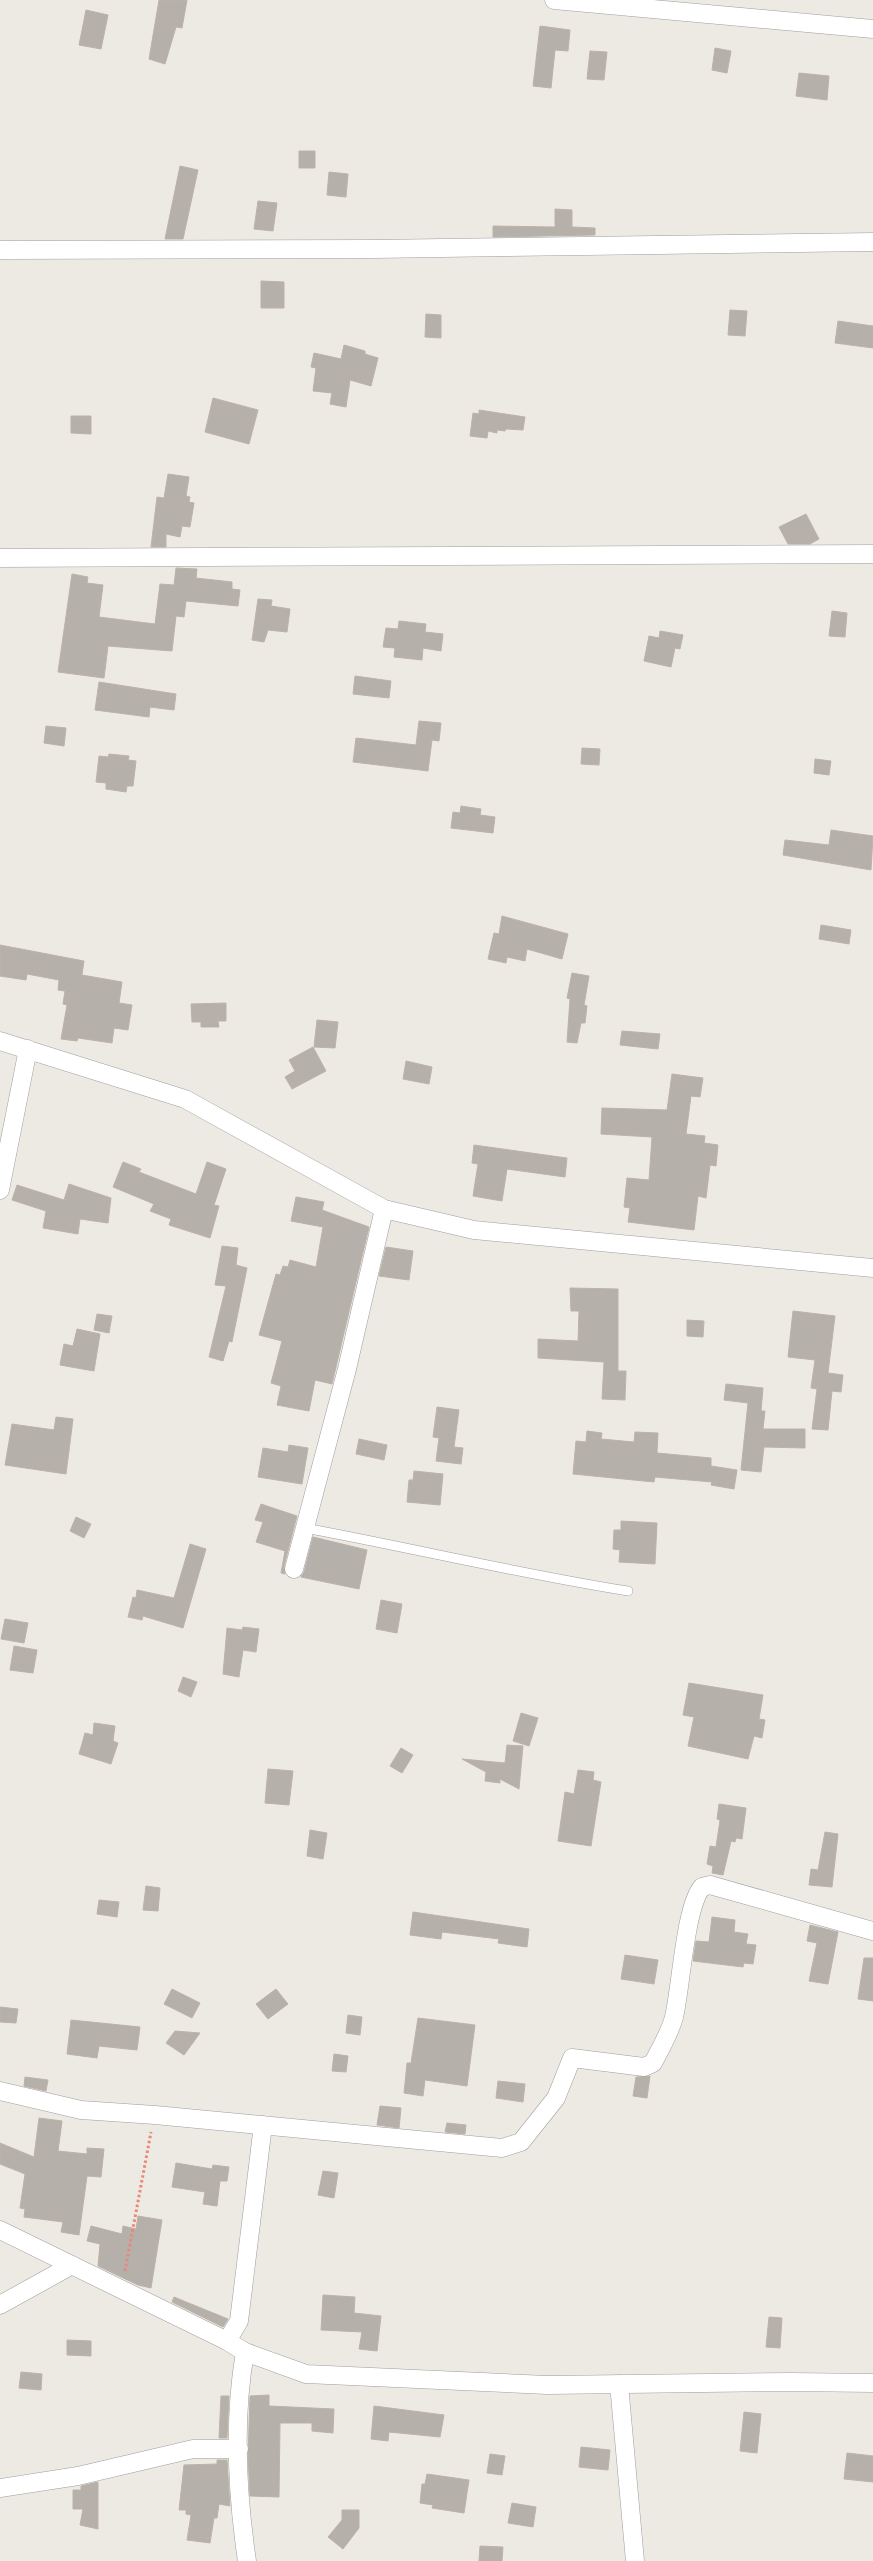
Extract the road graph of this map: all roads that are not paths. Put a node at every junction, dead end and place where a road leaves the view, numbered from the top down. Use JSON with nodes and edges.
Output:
{"nodes":[{"id":1,"x":554,"y":0,"type":"edge"},
{"id":2,"x":873,"y":29,"type":"edge"},
{"id":3,"x":873,"y":242,"type":"edge"},
{"id":4,"x":0,"y":250,"type":"edge"},
{"id":5,"x":873,"y":554,"type":"edge"},
{"id":6,"x":0,"y":558,"type":"edge"},
{"id":7,"x":0,"y":1042,"type":"edge"},
{"id":8,"x":28,"y":1049,"type":"junction"},
{"id":9,"x":0,"y":1190,"type":"edge"},
{"id":10,"x":384,"y":1209,"type":"junction"},
{"id":11,"x":873,"y":1268,"type":"edge"},
{"id":12,"x":305,"y":1528,"type":"junction"},
{"id":13,"x":294,"y":1569,"type":"dead end"},
{"id":14,"x":628,"y":1591,"type":"dead end"},
{"id":15,"x":873,"y":1931,"type":"edge"},
{"id":16,"x":0,"y":2091,"type":"edge"},
{"id":17,"x":263,"y":2125,"type":"junction"},
{"id":18,"x":0,"y":2230,"type":"edge"},
{"id":19,"x":72,"y":2265,"type":"junction"},
{"id":20,"x":0,"y":2305,"type":"edge"},
{"id":21,"x":227,"y":2341,"type":"junction"},
{"id":22,"x":245,"y":2352,"type":"junction"},
{"id":23,"x":873,"y":2383,"type":"edge"},
{"id":24,"x":619,"y":2384,"type":"junction"},
{"id":25,"x":239,"y":2449,"type":"junction"},
{"id":26,"x":0,"y":2488,"type":"edge"},
{"id":27,"x":247,"y":2561,"type":"edge"},
{"id":28,"x":635,"y":2561,"type":"edge"}],
"edges":[{"from":1,"to":2,"type":"street"},
{"from":3,"to":4,"type":"street"},
{"from":5,"to":6,"type":"street"},
{"from":7,"to":8,"type":"street"},
{"from":8,"to":9,"type":"street"},
{"from":8,"to":10,"type":"street"},
{"from":10,"to":11,"type":"street"},
{"from":10,"to":12,"type":"street"},
{"from":12,"to":13,"type":"street"},
{"from":12,"to":14,"type":"lane"},
{"from":15,"to":17,"type":"street"},
{"from":16,"to":17,"type":"street"},
{"from":17,"to":21,"type":"street"},
{"from":18,"to":19,"type":"street"},
{"from":19,"to":20,"type":"street"},
{"from":19,"to":21,"type":"street"},
{"from":21,"to":22,"type":"street"},
{"from":22,"to":24,"type":"street"},
{"from":22,"to":25,"type":"street"},
{"from":23,"to":24,"type":"street"},
{"from":24,"to":28,"type":"street"},
{"from":25,"to":26,"type":"street"},
{"from":25,"to":27,"type":"street"}]}
